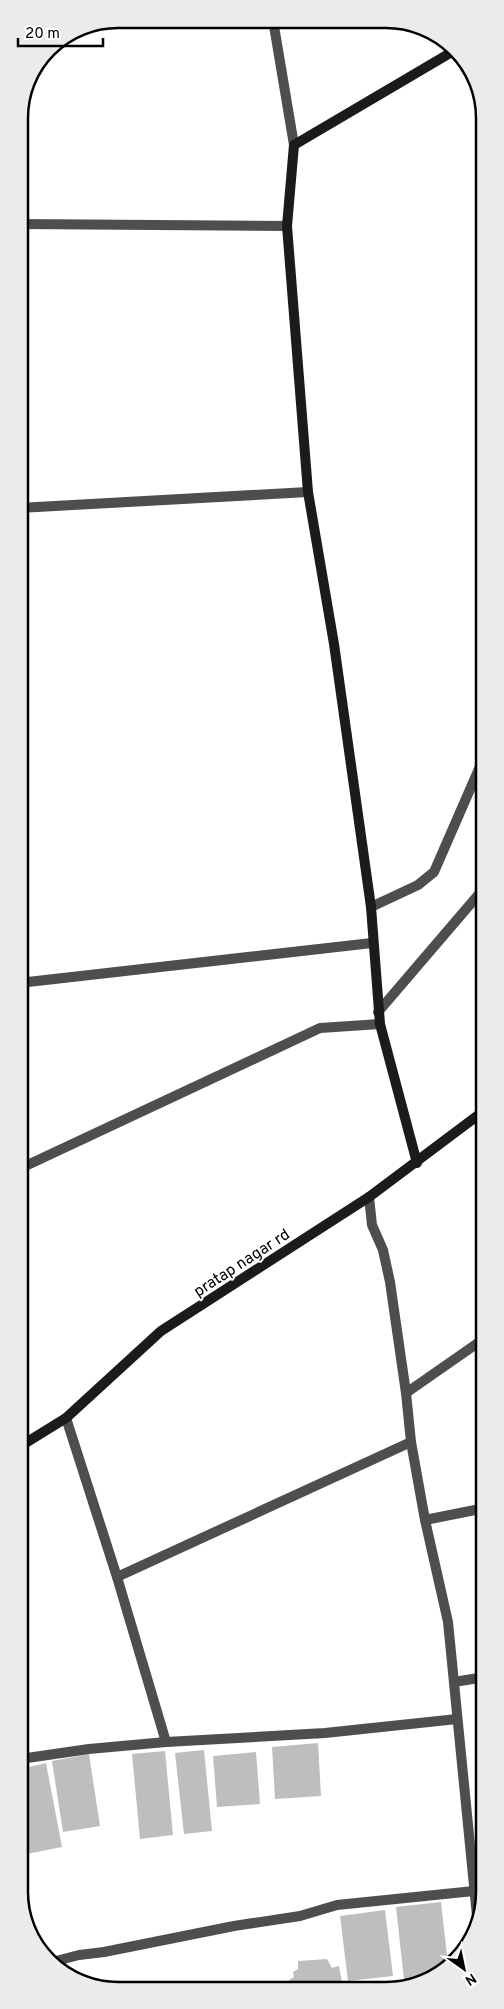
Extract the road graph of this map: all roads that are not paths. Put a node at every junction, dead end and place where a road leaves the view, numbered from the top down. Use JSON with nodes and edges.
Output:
{"nodes":[{"id":1,"x":274,"y":28,"type":"edge"},
{"id":2,"x":449,"y":53,"type":"edge"},
{"id":3,"x":294,"y":145,"type":"junction"},
{"id":4,"x":28,"y":224,"type":"edge"},
{"id":5,"x":286,"y":226,"type":"junction"},
{"id":6,"x":308,"y":492,"type":"junction"},
{"id":7,"x":28,"y":508,"type":"edge"},
{"id":8,"x":477,"y":774,"type":"edge"},
{"id":9,"x":477,"y":897,"type":"edge"},
{"id":10,"x":370,"y":907,"type":"junction"},
{"id":11,"x":372,"y":943,"type":"junction"},
{"id":12,"x":28,"y":982,"type":"edge"},
{"id":13,"x":378,"y":1012,"type":"junction"},
{"id":14,"x":380,"y":1024,"type":"junction"},
{"id":15,"x":476,"y":1117,"type":"edge"},
{"id":16,"x":417,"y":1163,"type":"junction"},
{"id":17,"x":28,"y":1165,"type":"edge"},
{"id":18,"x":370,"y":1197,"type":"junction"},
{"id":19,"x":476,"y":1344,"type":"edge"},
{"id":20,"x":406,"y":1392,"type":"junction"},
{"id":21,"x":66,"y":1418,"type":"junction"},
{"id":22,"x":28,"y":1441,"type":"edge"},
{"id":23,"x":411,"y":1442,"type":"junction"},
{"id":24,"x":476,"y":1510,"type":"edge"},
{"id":25,"x":425,"y":1520,"type":"junction"},
{"id":26,"x":117,"y":1577,"type":"junction"},
{"id":27,"x":476,"y":1678,"type":"edge"},
{"id":28,"x":454,"y":1682,"type":"junction"},
{"id":29,"x":457,"y":1719,"type":"junction"},
{"id":30,"x":166,"y":1742,"type":"junction"},
{"id":31,"x":28,"y":1758,"type":"edge"},
{"id":32,"x":474,"y":1891,"type":"junction"},
{"id":33,"x":476,"y":1904,"type":"edge"},
{"id":34,"x":59,"y":1960,"type":"edge"}],
"edges":[{"from":1,"to":3,"type":"street"},
{"from":2,"to":3,"type":"street"},
{"from":3,"to":5,"type":"street"},
{"from":4,"to":5,"type":"street"},
{"from":5,"to":6,"type":"street"},
{"from":6,"to":7,"type":"street"},
{"from":6,"to":10,"type":"street"},
{"from":8,"to":10,"type":"street"},
{"from":9,"to":13,"type":"street"},
{"from":10,"to":11,"type":"street"},
{"from":11,"to":12,"type":"street"},
{"from":11,"to":13,"type":"street"},
{"from":13,"to":14,"type":"street"},
{"from":14,"to":16,"type":"street"},
{"from":14,"to":17,"type":"street"},
{"from":15,"to":16,"type":"street","name":"pratap nagar rd"},
{"from":16,"to":18,"type":"street","name":"pratap nagar rd"},
{"from":18,"to":20,"type":"street"},
{"from":18,"to":21,"type":"street","name":"pratap nagar rd"},
{"from":19,"to":20,"type":"street"},
{"from":20,"to":23,"type":"street"},
{"from":21,"to":22,"type":"street","name":"pratap nagar rd"},
{"from":21,"to":26,"type":"street"},
{"from":23,"to":25,"type":"street"},
{"from":23,"to":26,"type":"street"},
{"from":24,"to":25,"type":"street"},
{"from":25,"to":28,"type":"street"},
{"from":26,"to":30,"type":"street"},
{"from":27,"to":28,"type":"street"},
{"from":28,"to":29,"type":"street"},
{"from":29,"to":30,"type":"street"},
{"from":29,"to":32,"type":"street"},
{"from":30,"to":31,"type":"street"},
{"from":32,"to":33,"type":"street"},
{"from":32,"to":34,"type":"street"}]}
